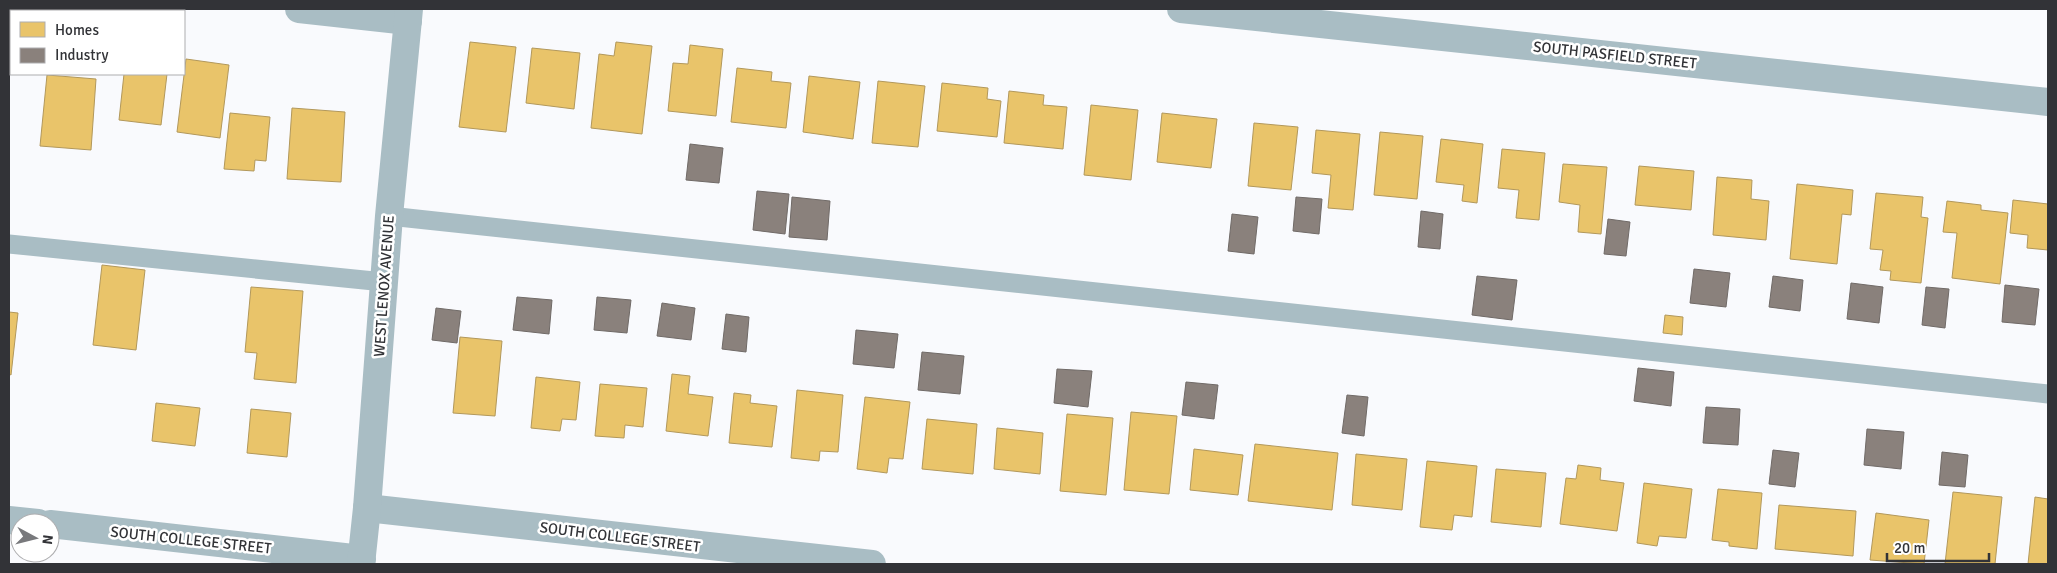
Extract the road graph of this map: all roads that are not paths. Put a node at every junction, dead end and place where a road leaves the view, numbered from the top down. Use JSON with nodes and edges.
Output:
{"nodes":[{"id":1,"x":299,"y":9,"type":"edge"},
{"id":2,"x":1181,"y":9,"type":"edge"},
{"id":3,"x":408,"y":15,"type":"edge"},
{"id":4,"x":2048,"y":102,"type":"edge"},
{"id":5,"x":389,"y":216,"type":"junction"},
{"id":6,"x":9,"y":244,"type":"edge"},
{"id":7,"x":384,"y":282,"type":"junction"},
{"id":8,"x":2048,"y":394,"type":"edge"},
{"id":9,"x":367,"y":508,"type":"junction"},
{"id":10,"x":60,"y":525,"type":"edge"},
{"id":11,"x":362,"y":562,"type":"edge"},
{"id":12,"x":872,"y":564,"type":"edge"}],
"edges":[{"from":1,"to":3,"type":"street"},
{"from":2,"to":4,"type":"street","name":"SOUTH PASFIELD STREET"},
{"from":3,"to":5,"type":"street","name":"WEST LENOX AVENUE"},
{"from":5,"to":7,"type":"street","name":"WEST LENOX AVENUE"},
{"from":5,"to":8,"type":"lane"},
{"from":6,"to":7,"type":"lane"},
{"from":7,"to":9,"type":"street","name":"WEST LENOX AVENUE"},
{"from":9,"to":11,"type":"street","name":"WEST LENOX AVENUE"},
{"from":9,"to":12,"type":"street","name":"SOUTH COLLEGE STREET"},
{"from":10,"to":11,"type":"street","name":"SOUTH COLLEGE STREET"}]}
